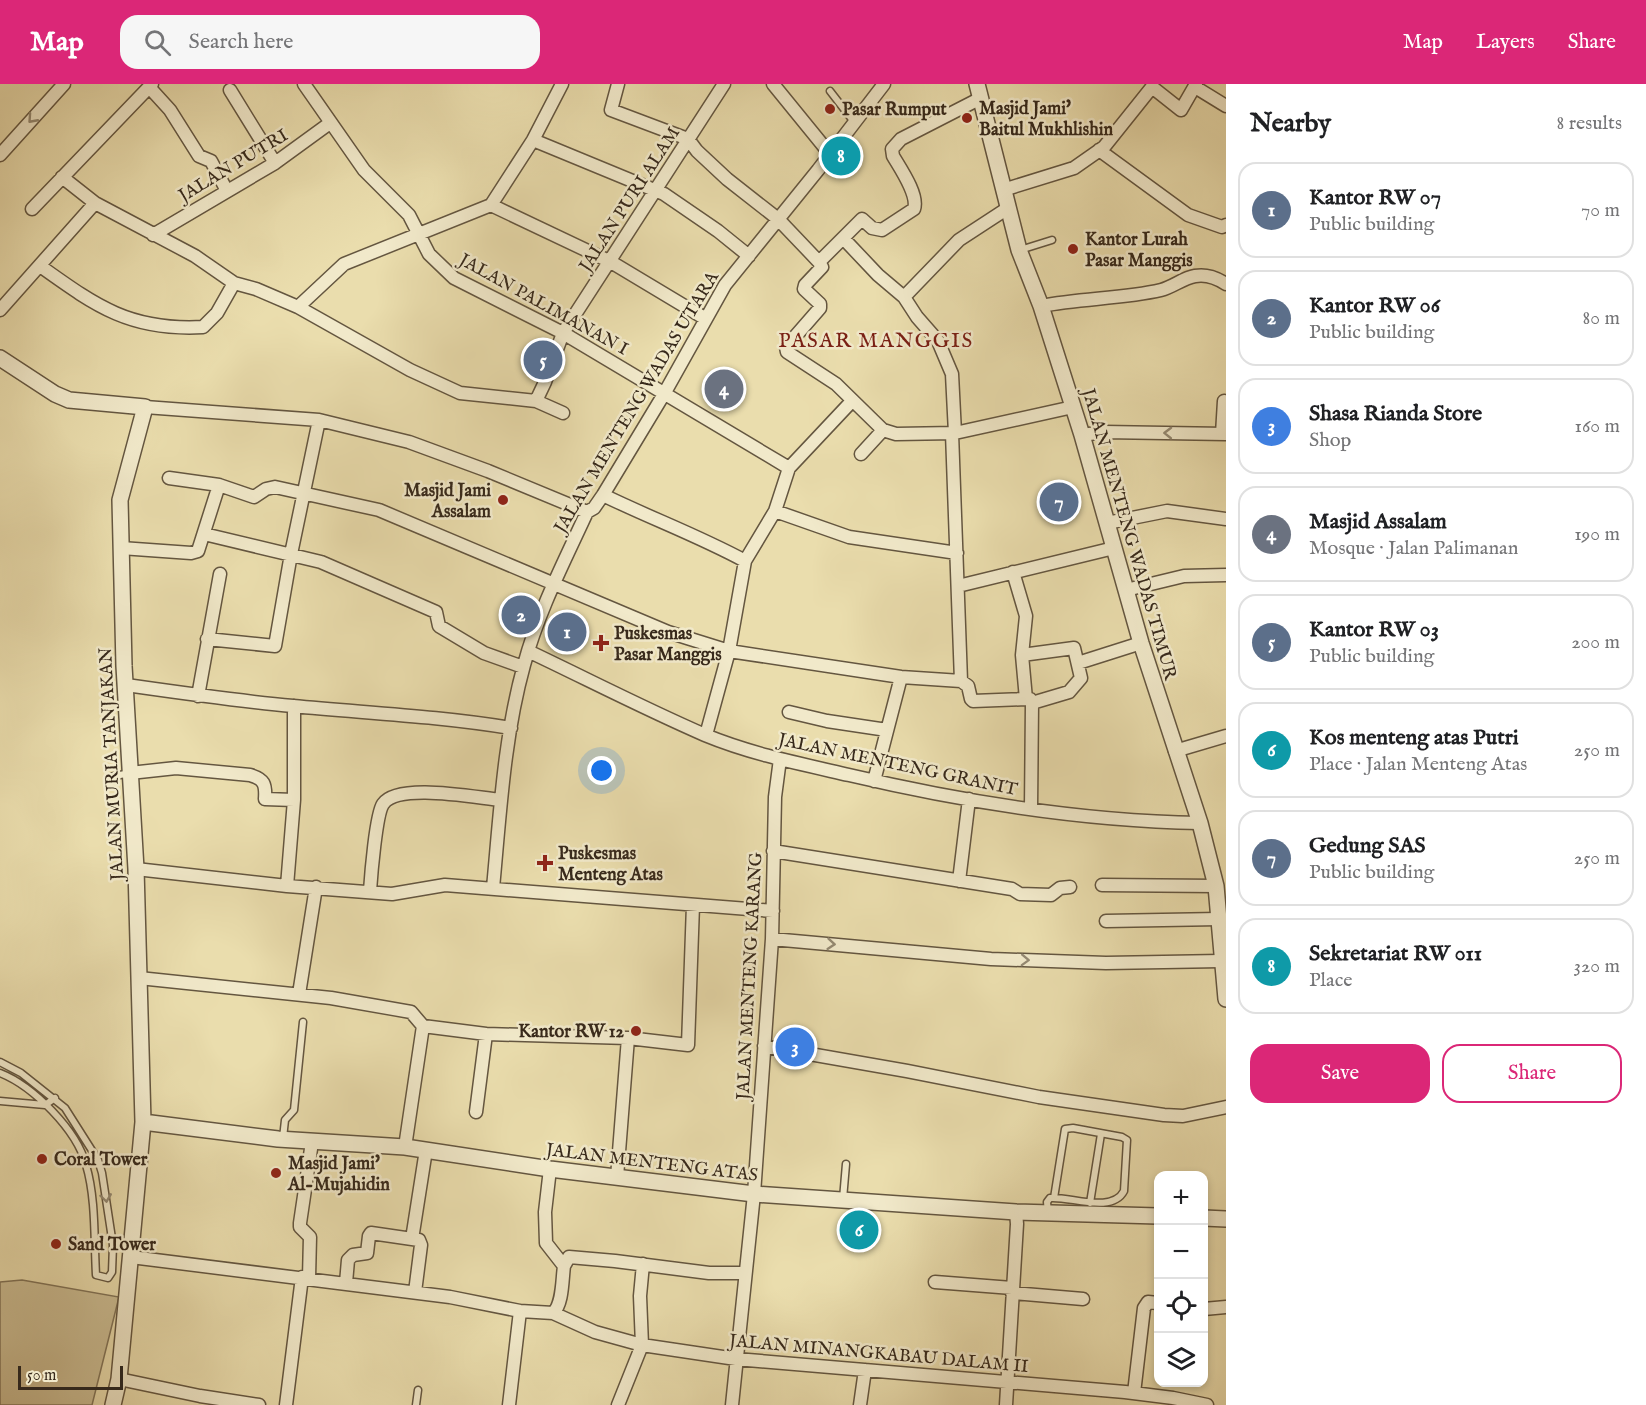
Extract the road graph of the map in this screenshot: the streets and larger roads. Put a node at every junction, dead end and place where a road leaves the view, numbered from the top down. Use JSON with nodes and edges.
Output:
{"nodes":[{"id":1,"x":64,"y":84,"type":"edge"},
{"id":2,"x":304,"y":84,"type":"edge"},
{"id":3,"x":562,"y":84,"type":"edge"},
{"id":4,"x":618,"y":84,"type":"edge"},
{"id":5,"x":724,"y":84,"type":"edge"},
{"id":6,"x":773,"y":84,"type":"edge"},
{"id":7,"x":884,"y":84,"type":"edge"},
{"id":8,"x":1196,"y":85,"type":"edge"},
{"id":9,"x":150,"y":86,"type":"edge"},
{"id":10,"x":230,"y":90,"type":"dead end"},
{"id":11,"x":979,"y":91,"type":"edge"},
{"id":12,"x":1226,"y":106,"type":"edge"},
{"id":13,"x":330,"y":123,"type":"junction"},
{"id":14,"x":688,"y":139,"type":"junction"},
{"id":15,"x":533,"y":140,"type":"junction"},
{"id":16,"x":1099,"y":150,"type":"junction"},
{"id":17,"x":830,"y":154,"type":"junction"},
{"id":18,"x":0,"y":155,"type":"edge"},
{"id":19,"x":275,"y":164,"type":"junction"},
{"id":20,"x":62,"y":177,"type":"junction"},
{"id":21,"x":656,"y":190,"type":"junction"},
{"id":22,"x":1003,"y":190,"type":"junction"},
{"id":23,"x":227,"y":191,"type":"junction"},
{"id":24,"x":95,"y":202,"type":"junction"},
{"id":25,"x":491,"y":205,"type":"junction"},
{"id":26,"x":1008,"y":208,"type":"junction"},
{"id":27,"x":32,"y":209,"type":"dead end"},
{"id":28,"x":778,"y":219,"type":"junction"},
{"id":29,"x":1226,"y":225,"type":"edge"},
{"id":30,"x":419,"y":234,"type":"junction"},
{"id":31,"x":153,"y":235,"type":"junction"},
{"id":32,"x":843,"y":238,"type":"junction"},
{"id":33,"x":749,"y":256,"type":"junction"},
{"id":34,"x":611,"y":262,"type":"junction"},
{"id":35,"x":819,"y":262,"type":"junction"},
{"id":36,"x":40,"y":266,"type":"junction"},
{"id":37,"x":234,"y":283,"type":"junction"},
{"id":38,"x":1226,"y":284,"type":"edge"},
{"id":39,"x":904,"y":297,"type":"junction"},
{"id":40,"x":1041,"y":306,"type":"junction"},
{"id":41,"x":297,"y":307,"type":"junction"},
{"id":42,"x":0,"y":310,"type":"edge"},
{"id":43,"x":706,"y":318,"type":"junction"},
{"id":44,"x":563,"y":333,"type":"junction"},
{"id":45,"x":0,"y":358,"type":"edge"},
{"id":46,"x":664,"y":394,"type":"junction"},
{"id":47,"x":536,"y":401,"type":"junction"},
{"id":48,"x":852,"y":401,"type":"junction"},
{"id":49,"x":1224,"y":401,"type":"dead end"},
{"id":50,"x":145,"y":407,"type":"junction"},
{"id":51,"x":1073,"y":407,"type":"junction"},
{"id":52,"x":563,"y":413,"type":"dead end"},
{"id":53,"x":319,"y":420,"type":"junction"},
{"id":54,"x":883,"y":430,"type":"junction"},
{"id":55,"x":954,"y":433,"type":"junction"},
{"id":56,"x":1224,"y":434,"type":"edge"},
{"id":57,"x":1082,"y":435,"type":"junction"},
{"id":58,"x":861,"y":454,"type":"dead end"},
{"id":59,"x":789,"y":468,"type":"junction"},
{"id":60,"x":169,"y":478,"type":"dead end"},
{"id":61,"x":219,"y":485,"type":"junction"},
{"id":62,"x":304,"y":494,"type":"junction"},
{"id":63,"x":603,"y":495,"type":"junction"},
{"id":64,"x":775,"y":511,"type":"junction"},
{"id":65,"x":587,"y":512,"type":"junction"},
{"id":66,"x":1226,"y":519,"type":"edge"},
{"id":67,"x":1107,"y":523,"type":"junction"},
{"id":68,"x":204,"y":534,"type":"junction"},
{"id":69,"x":121,"y":548,"type":"junction"},
{"id":70,"x":1114,"y":548,"type":"junction"},
{"id":71,"x":957,"y":553,"type":"junction"},
{"id":72,"x":291,"y":554,"type":"junction"},
{"id":73,"x":745,"y":561,"type":"junction"},
{"id":74,"x":1013,"y":572,"type":"junction"},
{"id":75,"x":220,"y":574,"type":"dead end"},
{"id":76,"x":1226,"y":575,"type":"edge"},
{"id":77,"x":554,"y":584,"type":"junction"},
{"id":78,"x":958,"y":586,"type":"junction"},
{"id":79,"x":1126,"y":590,"type":"junction"},
{"id":80,"x":207,"y":639,"type":"junction"},
{"id":81,"x":1141,"y":643,"type":"junction"},
{"id":82,"x":528,"y":651,"type":"junction"},
{"id":83,"x":729,"y":651,"type":"junction"},
{"id":84,"x":1022,"y":655,"type":"junction"},
{"id":85,"x":1078,"y":663,"type":"junction"},
{"id":86,"x":523,"y":667,"type":"junction"},
{"id":87,"x":901,"y":678,"type":"junction"},
{"id":88,"x":961,"y":681,"type":"junction"},
{"id":89,"x":126,"y":685,"type":"junction"},
{"id":90,"x":198,"y":696,"type":"junction"},
{"id":91,"x":1029,"y":701,"type":"junction"},
{"id":92,"x":294,"y":706,"type":"junction"},
{"id":93,"x":789,"y":711,"type":"dead end"},
{"id":94,"x":511,"y":728,"type":"junction"},
{"id":95,"x":887,"y":730,"type":"junction"},
{"id":96,"x":706,"y":735,"type":"junction"},
{"id":97,"x":1226,"y":736,"type":"edge"},
{"id":98,"x":1175,"y":751,"type":"junction"},
{"id":99,"x":780,"y":759,"type":"junction"},
{"id":100,"x":130,"y":773,"type":"junction"},
{"id":101,"x":874,"y":781,"type":"junction"},
{"id":102,"x":294,"y":800,"type":"junction"},
{"id":103,"x":501,"y":800,"type":"junction"},
{"id":104,"x":969,"y":800,"type":"junction"},
{"id":105,"x":1031,"y":809,"type":"junction"},
{"id":106,"x":1200,"y":823,"type":"junction"},
{"id":107,"x":774,"y":851,"type":"junction"},
{"id":108,"x":136,"y":869,"type":"junction"},
{"id":109,"x":959,"y":881,"type":"junction"},
{"id":110,"x":1102,"y":885,"type":"dead end"},
{"id":111,"x":287,"y":886,"type":"junction"},
{"id":112,"x":1216,"y":886,"type":"junction"},
{"id":113,"x":316,"y":887,"type":"junction"},
{"id":114,"x":1070,"y":887,"type":"dead end"},
{"id":115,"x":494,"y":888,"type":"junction"},
{"id":116,"x":370,"y":891,"type":"junction"},
{"id":117,"x":693,"y":904,"type":"junction"},
{"id":118,"x":772,"y":911,"type":"junction"},
{"id":119,"x":1219,"y":919,"type":"junction"},
{"id":120,"x":1106,"y":921,"type":"dead end"},
{"id":121,"x":772,"y":939,"type":"junction"},
{"id":122,"x":1221,"y":961,"type":"junction"},
{"id":123,"x":139,"y":978,"type":"junction"},
{"id":124,"x":299,"y":994,"type":"junction"},
{"id":125,"x":1226,"y":999,"type":"edge"},
{"id":126,"x":423,"y":1026,"type":"junction"},
{"id":127,"x":486,"y":1034,"type":"junction"},
{"id":128,"x":628,"y":1038,"type":"junction"},
{"id":129,"x":764,"y":1046,"type":"junction"},
{"id":130,"x":1226,"y":1107,"type":"edge"},
{"id":131,"x":476,"y":1112,"type":"dead end"},
{"id":132,"x":143,"y":1122,"type":"junction"},
{"id":133,"x":312,"y":1142,"type":"junction"},
{"id":134,"x":405,"y":1147,"type":"junction"},
{"id":135,"x":426,"y":1150,"type":"junction"},
{"id":136,"x":550,"y":1169,"type":"junction"},
{"id":137,"x":617,"y":1177,"type":"junction"},
{"id":138,"x":754,"y":1194,"type":"junction"},
{"id":139,"x":1016,"y":1212,"type":"junction"},
{"id":140,"x":1154,"y":1216,"type":"edge"},
{"id":141,"x":1208,"y":1218,"type":"edge"},
{"id":142,"x":1226,"y":1219,"type":"edge"},
{"id":143,"x":412,"y":1239,"type":"junction"},
{"id":144,"x":131,"y":1257,"type":"junction"},
{"id":145,"x":643,"y":1264,"type":"junction"},
{"id":146,"x":564,"y":1266,"type":"junction"},
{"id":147,"x":745,"y":1274,"type":"junction"},
{"id":148,"x":306,"y":1278,"type":"junction"},
{"id":149,"x":935,"y":1282,"type":"dead end"},
{"id":150,"x":346,"y":1283,"type":"junction"},
{"id":151,"x":1012,"y":1291,"type":"junction"},
{"id":152,"x":415,"y":1292,"type":"junction"},
{"id":153,"x":1083,"y":1299,"type":"dead end"},
{"id":154,"x":1154,"y":1303,"type":"edge"},
{"id":155,"x":1226,"y":1307,"type":"edge"},
{"id":156,"x":1208,"y":1309,"type":"edge"},
{"id":157,"x":520,"y":1311,"type":"junction"},
{"id":158,"x":553,"y":1313,"type":"junction"},
{"id":159,"x":642,"y":1345,"type":"junction"},
{"id":160,"x":735,"y":1359,"type":"junction"},
{"id":161,"x":865,"y":1370,"type":"junction"},
{"id":162,"x":119,"y":1378,"type":"junction"},
{"id":163,"x":1007,"y":1383,"type":"junction"},
{"id":164,"x":1134,"y":1393,"type":"junction"},
{"id":165,"x":113,"y":1405,"type":"edge"},
{"id":166,"x":259,"y":1405,"type":"edge"},
{"id":167,"x":286,"y":1405,"type":"edge"},
{"id":168,"x":509,"y":1405,"type":"edge"},
{"id":169,"x":618,"y":1405,"type":"edge"},
{"id":170,"x":732,"y":1405,"type":"edge"},
{"id":171,"x":860,"y":1405,"type":"edge"},
{"id":172,"x":1006,"y":1405,"type":"edge"},
{"id":173,"x":1207,"y":1405,"type":"edge"}],
"edges":[{"from":1,"to":18,"type":"street","one_way":true},
{"from":2,"to":13,"type":"street","name":"JALAN PALIMANAN I"},
{"from":3,"to":15,"type":"street"},
{"from":4,"to":14,"type":"street"},
{"from":5,"to":14,"type":"street","name":"JALAN PURI ALAM"},
{"from":6,"to":17,"type":"street"},
{"from":7,"to":17,"type":"street","name":"JALAN MENTENG WADAS UTARA"},
{"from":8,"to":12,"type":"street"},
{"from":8,"to":16,"type":"street"},
{"from":9,"to":20,"type":"street"},
{"from":9,"to":23,"type":"street"},
{"from":10,"to":19,"type":"street"},
{"from":11,"to":22,"type":"street","name":"JALAN MENTENG WADAS TIMUR"},
{"from":11,"to":32,"type":"street"},
{"from":13,"to":19,"type":"street","name":"JALAN PUTRI"},
{"from":13,"to":30,"type":"street","name":"JALAN PALIMANAN I"},
{"from":14,"to":21,"type":"street","name":"JALAN PURI ALAM"},
{"from":14,"to":28,"type":"street"},
{"from":15,"to":21,"type":"street"},
{"from":15,"to":25,"type":"street"},
{"from":16,"to":22,"type":"street"},
{"from":16,"to":29,"type":"street"},
{"from":17,"to":28,"type":"street","name":"JALAN MENTENG WADAS UTARA"},
{"from":19,"to":23,"type":"street","name":"JALAN PUTRI"},
{"from":20,"to":24,"type":"street"},
{"from":20,"to":27,"type":"street"},
{"from":21,"to":33,"type":"street"},
{"from":21,"to":34,"type":"street","name":"JALAN PURI ALAM"},
{"from":22,"to":26,"type":"street","name":"JALAN MENTENG WADAS TIMUR"},
{"from":23,"to":31,"type":"street","name":"JALAN PUTRI"},
{"from":24,"to":31,"type":"street"},
{"from":24,"to":36,"type":"street"},
{"from":25,"to":30,"type":"street"},
{"from":25,"to":34,"type":"street"},
{"from":26,"to":39,"type":"street"},
{"from":26,"to":40,"type":"street","name":"JALAN MENTENG WADAS TIMUR"},
{"from":28,"to":33,"type":"street","name":"JALAN MENTENG WADAS UTARA"},
{"from":28,"to":35,"type":"street"},
{"from":30,"to":41,"type":"street"},
{"from":30,"to":44,"type":"street","name":"JALAN PALIMANAN I"},
{"from":31,"to":37,"type":"street"},
{"from":32,"to":35,"type":"street"},
{"from":32,"to":39,"type":"street"},
{"from":33,"to":43,"type":"street","name":"JALAN MENTENG WADAS UTARA"},
{"from":34,"to":43,"type":"street"},
{"from":34,"to":44,"type":"street","name":"JALAN PURI ALAM"},
{"from":35,"to":48,"type":"street"},
{"from":36,"to":37,"type":"street"},
{"from":36,"to":42,"type":"street"},
{"from":37,"to":41,"type":"street"},
{"from":38,"to":40,"type":"street"},
{"from":39,"to":55,"type":"street"},
{"from":40,"to":51,"type":"street","name":"JALAN MENTENG WADAS TIMUR"},
{"from":41,"to":47,"type":"street"},
{"from":43,"to":46,"type":"street","name":"JALAN MENTENG WADAS UTARA"},
{"from":44,"to":46,"type":"street","name":"JALAN PALIMANAN I"},
{"from":44,"to":47,"type":"street","name":"JALAN PURI ALAM"},
{"from":45,"to":50,"type":"street"},
{"from":46,"to":59,"type":"street","name":"JALAN PALIMANAN I"},
{"from":46,"to":63,"type":"street","name":"JALAN MENTENG WADAS UTARA"},
{"from":47,"to":52,"type":"street"},
{"from":48,"to":54,"type":"street"},
{"from":48,"to":59,"type":"street"},
{"from":49,"to":56,"type":"street"},
{"from":50,"to":53,"type":"street"},
{"from":50,"to":69,"type":"street","name":"JALAN MURIA TANJAKAN"},
{"from":51,"to":55,"type":"street"},
{"from":51,"to":57,"type":"street","name":"JALAN MENTENG WADAS TIMUR"},
{"from":53,"to":62,"type":"street"},
{"from":53,"to":65,"type":"street"},
{"from":54,"to":55,"type":"street"},
{"from":54,"to":58,"type":"street"},
{"from":55,"to":71,"type":"street"},
{"from":56,"to":57,"type":"street","one_way":true},
{"from":57,"to":67,"type":"street","name":"JALAN MENTENG WADAS TIMUR"},
{"from":59,"to":64,"type":"street"},
{"from":60,"to":61,"type":"street"},
{"from":61,"to":62,"type":"street"},
{"from":61,"to":68,"type":"street"},
{"from":62,"to":72,"type":"street"},
{"from":62,"to":77,"type":"street"},
{"from":63,"to":65,"type":"street","name":"JALAN MENTENG WADAS UTARA"},
{"from":63,"to":73,"type":"street"},
{"from":64,"to":71,"type":"street"},
{"from":64,"to":73,"type":"street"},
{"from":65,"to":77,"type":"street","name":"JALAN MENTENG WADAS UTARA"},
{"from":66,"to":67,"type":"street"},
{"from":67,"to":70,"type":"street","name":"JALAN MENTENG WADAS TIMUR"},
{"from":68,"to":69,"type":"street"},
{"from":68,"to":72,"type":"street"},
{"from":69,"to":89,"type":"street","name":"JALAN MURIA TANJAKAN"},
{"from":70,"to":74,"type":"street"},
{"from":70,"to":79,"type":"street","name":"JALAN MENTENG WADAS TIMUR"},
{"from":71,"to":78,"type":"street"},
{"from":72,"to":80,"type":"street"},
{"from":72,"to":86,"type":"street"},
{"from":73,"to":83,"type":"street"},
{"from":74,"to":78,"type":"street"},
{"from":74,"to":84,"type":"street","name":"JALAN MENTENG GRANIT"},
{"from":75,"to":80,"type":"street"},
{"from":76,"to":79,"type":"street"},
{"from":77,"to":82,"type":"street","name":"JALAN MENTENG WADAS UTARA"},
{"from":77,"to":83,"type":"street"},
{"from":78,"to":88,"type":"street"},
{"from":79,"to":81,"type":"street","name":"JALAN MENTENG WADAS TIMUR"},
{"from":80,"to":90,"type":"street"},
{"from":81,"to":85,"type":"street"},
{"from":81,"to":98,"type":"street","name":"JALAN MENTENG WADAS TIMUR"},
{"from":82,"to":86,"type":"street","name":"JALAN MENTENG WADAS UTARA"},
{"from":82,"to":96,"type":"street","name":"JALAN MENTENG GRANIT"},
{"from":83,"to":87,"type":"street"},
{"from":83,"to":96,"type":"street"},
{"from":84,"to":85,"type":"street"},
{"from":84,"to":91,"type":"street","name":"JALAN MENTENG GRANIT"},
{"from":85,"to":91,"type":"street"},
{"from":86,"to":94,"type":"street","name":"JALAN MENTENG WADAS UTARA"},
{"from":87,"to":88,"type":"street"},
{"from":87,"to":95,"type":"street"},
{"from":88,"to":91,"type":"street"},
{"from":89,"to":90,"type":"street"},
{"from":89,"to":100,"type":"street","name":"JALAN MURIA TANJAKAN"},
{"from":90,"to":92,"type":"street"},
{"from":91,"to":105,"type":"street","name":"JALAN MENTENG GRANIT"},
{"from":92,"to":94,"type":"street"},
{"from":92,"to":102,"type":"street"},
{"from":93,"to":95,"type":"street"},
{"from":94,"to":103,"type":"street","name":"JALAN MENTENG WADAS UTARA"},
{"from":95,"to":101,"type":"street"},
{"from":96,"to":99,"type":"street","name":"JALAN MENTENG GRANIT"},
{"from":97,"to":98,"type":"street"},
{"from":98,"to":106,"type":"street","name":"JALAN MENTENG WADAS TIMUR"},
{"from":99,"to":101,"type":"street","name":"JALAN MENTENG GRANIT"},
{"from":99,"to":107,"type":"street","name":"JALAN MENTENG KARANG"},
{"from":100,"to":102,"type":"street"},
{"from":100,"to":108,"type":"street","name":"JALAN MURIA TANJAKAN"},
{"from":101,"to":104,"type":"street","name":"JALAN MENTENG GRANIT"},
{"from":102,"to":111,"type":"street"},
{"from":103,"to":115,"type":"street","name":"JALAN MENTENG WADAS UTARA"},
{"from":103,"to":116,"type":"street"},
{"from":104,"to":105,"type":"street","name":"JALAN MENTENG GRANIT"},
{"from":104,"to":109,"type":"street"},
{"from":105,"to":106,"type":"street","name":"JALAN MENTENG GRANIT"},
{"from":106,"to":112,"type":"street","name":"JALAN MENTENG WADAS TIMUR"},
{"from":107,"to":109,"type":"street"},
{"from":107,"to":118,"type":"street","name":"JALAN MENTENG KARANG"},
{"from":108,"to":111,"type":"street"},
{"from":108,"to":123,"type":"street","name":"JALAN MURIA TANJAKAN"},
{"from":109,"to":114,"type":"street"},
{"from":110,"to":112,"type":"street"},
{"from":111,"to":113,"type":"street"},
{"from":112,"to":119,"type":"street","name":"JALAN MENTENG WADAS TIMUR"},
{"from":113,"to":116,"type":"street"},
{"from":113,"to":124,"type":"street"},
{"from":115,"to":116,"type":"street"},
{"from":115,"to":117,"type":"street"},
{"from":117,"to":118,"type":"street"},
{"from":117,"to":128,"type":"street"},
{"from":118,"to":121,"type":"street","name":"JALAN MENTENG KARANG"},
{"from":119,"to":120,"type":"street"},
{"from":119,"to":122,"type":"street","name":"JALAN MENTENG WADAS TIMUR"},
{"from":121,"to":122,"type":"street","one_way":true},
{"from":121,"to":129,"type":"street","name":"JALAN MENTENG KARANG"},
{"from":122,"to":125,"type":"street","name":"JALAN MENTENG WADAS TIMUR"},
{"from":123,"to":124,"type":"street"},
{"from":123,"to":132,"type":"street","name":"JALAN MURIA TANJAKAN"},
{"from":124,"to":126,"type":"street"},
{"from":126,"to":127,"type":"street"},
{"from":126,"to":134,"type":"street"},
{"from":127,"to":128,"type":"street"},
{"from":127,"to":131,"type":"street"},
{"from":128,"to":137,"type":"street"},
{"from":129,"to":130,"type":"street"},
{"from":129,"to":138,"type":"street","name":"JALAN MENTENG KARANG"},
{"from":132,"to":133,"type":"street","name":"JALAN MENTENG ATAS"},
{"from":132,"to":144,"type":"street","name":"JALAN MURIA TANJAKAN"},
{"from":133,"to":134,"type":"street","name":"JALAN MENTENG ATAS"},
{"from":133,"to":148,"type":"street"},
{"from":134,"to":135,"type":"street","name":"JALAN MENTENG ATAS"},
{"from":135,"to":136,"type":"street","name":"JALAN MENTENG ATAS"},
{"from":135,"to":143,"type":"street"},
{"from":136,"to":137,"type":"street","name":"JALAN MENTENG ATAS"},
{"from":136,"to":146,"type":"street"},
{"from":137,"to":138,"type":"street","name":"JALAN MENTENG ATAS"},
{"from":138,"to":139,"type":"street","name":"JALAN MENTENG ATAS"},
{"from":138,"to":147,"type":"street","name":"JALAN MENTENG KARANG"},
{"from":139,"to":140,"type":"street","name":"JALAN MENTENG ATAS"},
{"from":139,"to":151,"type":"street"},
{"from":141,"to":142,"type":"street"},
{"from":143,"to":150,"type":"street"},
{"from":143,"to":152,"type":"street"},
{"from":144,"to":148,"type":"street"},
{"from":144,"to":162,"type":"street","name":"JALAN MURIA TANJAKAN"},
{"from":145,"to":146,"type":"street"},
{"from":145,"to":147,"type":"street"},
{"from":145,"to":159,"type":"street"},
{"from":146,"to":158,"type":"street"},
{"from":147,"to":160,"type":"street","name":"JALAN MENTENG KARANG"},
{"from":148,"to":150,"type":"street"},
{"from":148,"to":167,"type":"street"},
{"from":149,"to":151,"type":"street"},
{"from":150,"to":152,"type":"street"},
{"from":151,"to":153,"type":"street"},
{"from":151,"to":163,"type":"street"},
{"from":152,"to":157,"type":"street"},
{"from":154,"to":164,"type":"street"},
{"from":155,"to":156,"type":"street"},
{"from":157,"to":158,"type":"street"},
{"from":157,"to":168,"type":"street"},
{"from":158,"to":159,"type":"street","name":"JALAN MINANGKABAU DALAM II"},
{"from":159,"to":160,"type":"street","name":"JALAN MINANGKABAU DALAM II"},
{"from":159,"to":169,"type":"street"},
{"from":160,"to":161,"type":"street","name":"JALAN MINANGKABAU DALAM II"},
{"from":160,"to":170,"type":"street","name":"JALAN MENTENG KARANG"},
{"from":161,"to":163,"type":"street","name":"JALAN MINANGKABAU DALAM II"},
{"from":161,"to":171,"type":"street"},
{"from":162,"to":165,"type":"street","name":"JALAN MURIA TANJAKAN"},
{"from":162,"to":166,"type":"street"},
{"from":163,"to":164,"type":"street","name":"JALAN MINANGKABAU DALAM II"},
{"from":163,"to":172,"type":"street"},
{"from":164,"to":173,"type":"street","name":"JALAN MINANGKABAU DALAM II"}]}
